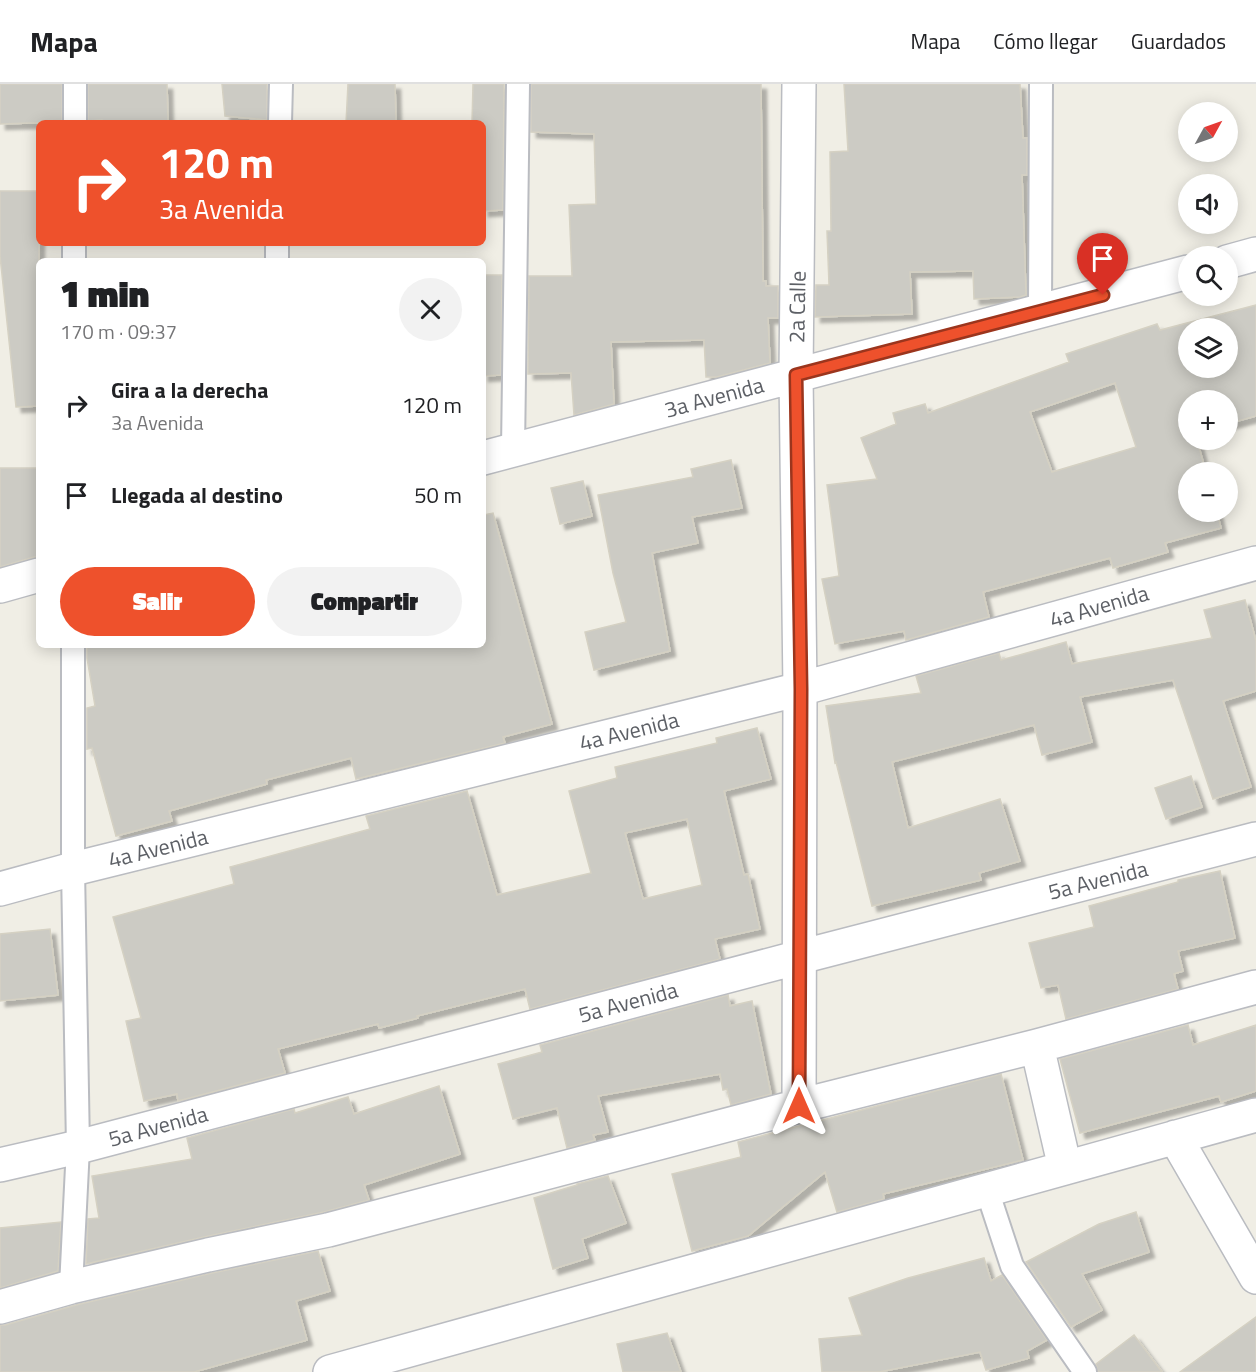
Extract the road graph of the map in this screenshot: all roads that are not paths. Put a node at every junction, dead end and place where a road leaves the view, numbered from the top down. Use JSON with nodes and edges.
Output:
{"nodes":[{"id":1,"x":75,"y":84,"type":"edge"},
{"id":2,"x":281,"y":84,"type":"edge"},
{"id":3,"x":518,"y":84,"type":"edge"},
{"id":4,"x":799,"y":84,"type":"edge"},
{"id":5,"x":1041,"y":84,"type":"edge"},
{"id":6,"x":75,"y":120,"type":"edge"},
{"id":7,"x":280,"y":120,"type":"edge"},
{"id":8,"x":1256,"y":254,"type":"edge"},
{"id":9,"x":1238,"y":259,"type":"edge"},
{"id":10,"x":1178,"y":275,"type":"edge"},
{"id":11,"x":1040,"y":312,"type":"junction"},
{"id":12,"x":796,"y":375,"type":"junction"},
{"id":13,"x":498,"y":454,"type":"edge"},
{"id":14,"x":1256,"y":563,"type":"edge"},
{"id":15,"x":36,"y":576,"type":"edge"},
{"id":16,"x":0,"y":586,"type":"edge"},
{"id":17,"x":73,"y":648,"type":"edge"},
{"id":18,"x":801,"y":689,"type":"junction"},
{"id":19,"x":1256,"y":839,"type":"edge"},
{"id":20,"x":73,"y":870,"type":"junction"},
{"id":21,"x":0,"y":889,"type":"edge"},
{"id":22,"x":800,"y":957,"type":"junction"},
{"id":23,"x":1256,"y":987,"type":"edge"},
{"id":24,"x":1037,"y":1046,"type":"junction"},
{"id":25,"x":799,"y":1106,"type":"junction"},
{"id":26,"x":1256,"y":1115,"type":"edge"},
{"id":27,"x":1176,"y":1137,"type":"junction"},
{"id":28,"x":78,"y":1147,"type":"junction"},
{"id":29,"x":0,"y":1165,"type":"edge"},
{"id":30,"x":1065,"y":1168,"type":"junction"},
{"id":31,"x":987,"y":1190,"type":"junction"},
{"id":32,"x":1256,"y":1277,"type":"edge"},
{"id":33,"x":71,"y":1287,"type":"junction"},
{"id":34,"x":0,"y":1307,"type":"edge"},
{"id":35,"x":330,"y":1372,"type":"edge"},
{"id":36,"x":1085,"y":1372,"type":"edge"}],
"edges":[{"from":1,"to":6,"type":"lane"},
{"from":2,"to":7,"type":"lane"},
{"from":3,"to":13,"type":"lane"},
{"from":4,"to":12,"type":"street","name":"2a Calle"},
{"from":5,"to":11,"type":"lane"},
{"from":8,"to":9,"type":"street"},
{"from":10,"to":11,"type":"street","name":"3a Avenida"},
{"from":11,"to":12,"type":"street","name":"3a Avenida"},
{"from":12,"to":13,"type":"street","name":"3a Avenida"},
{"from":12,"to":18,"type":"street","name":"2a Calle"},
{"from":14,"to":18,"type":"street","name":"4a Avenida"},
{"from":15,"to":16,"type":"street"},
{"from":17,"to":20,"type":"lane"},
{"from":18,"to":20,"type":"street","name":"4a Avenida"},
{"from":18,"to":22,"type":"street","name":"2a Calle"},
{"from":19,"to":22,"type":"street","name":"5a Avenida"},
{"from":20,"to":21,"type":"street","name":"4a Avenida"},
{"from":20,"to":28,"type":"lane"},
{"from":22,"to":25,"type":"street","name":"2a Calle"},
{"from":22,"to":28,"type":"street","name":"5a Avenida"},
{"from":23,"to":24,"type":"street"},
{"from":24,"to":25,"type":"street"},
{"from":24,"to":30,"type":"street"},
{"from":25,"to":33,"type":"street"},
{"from":26,"to":27,"type":"street"},
{"from":27,"to":30,"type":"street"},
{"from":27,"to":32,"type":"street"},
{"from":28,"to":29,"type":"street","name":"5a Avenida"},
{"from":28,"to":33,"type":"lane"},
{"from":30,"to":31,"type":"street"},
{"from":31,"to":35,"type":"street"},
{"from":31,"to":36,"type":"lane"},
{"from":33,"to":34,"type":"street"}]}
